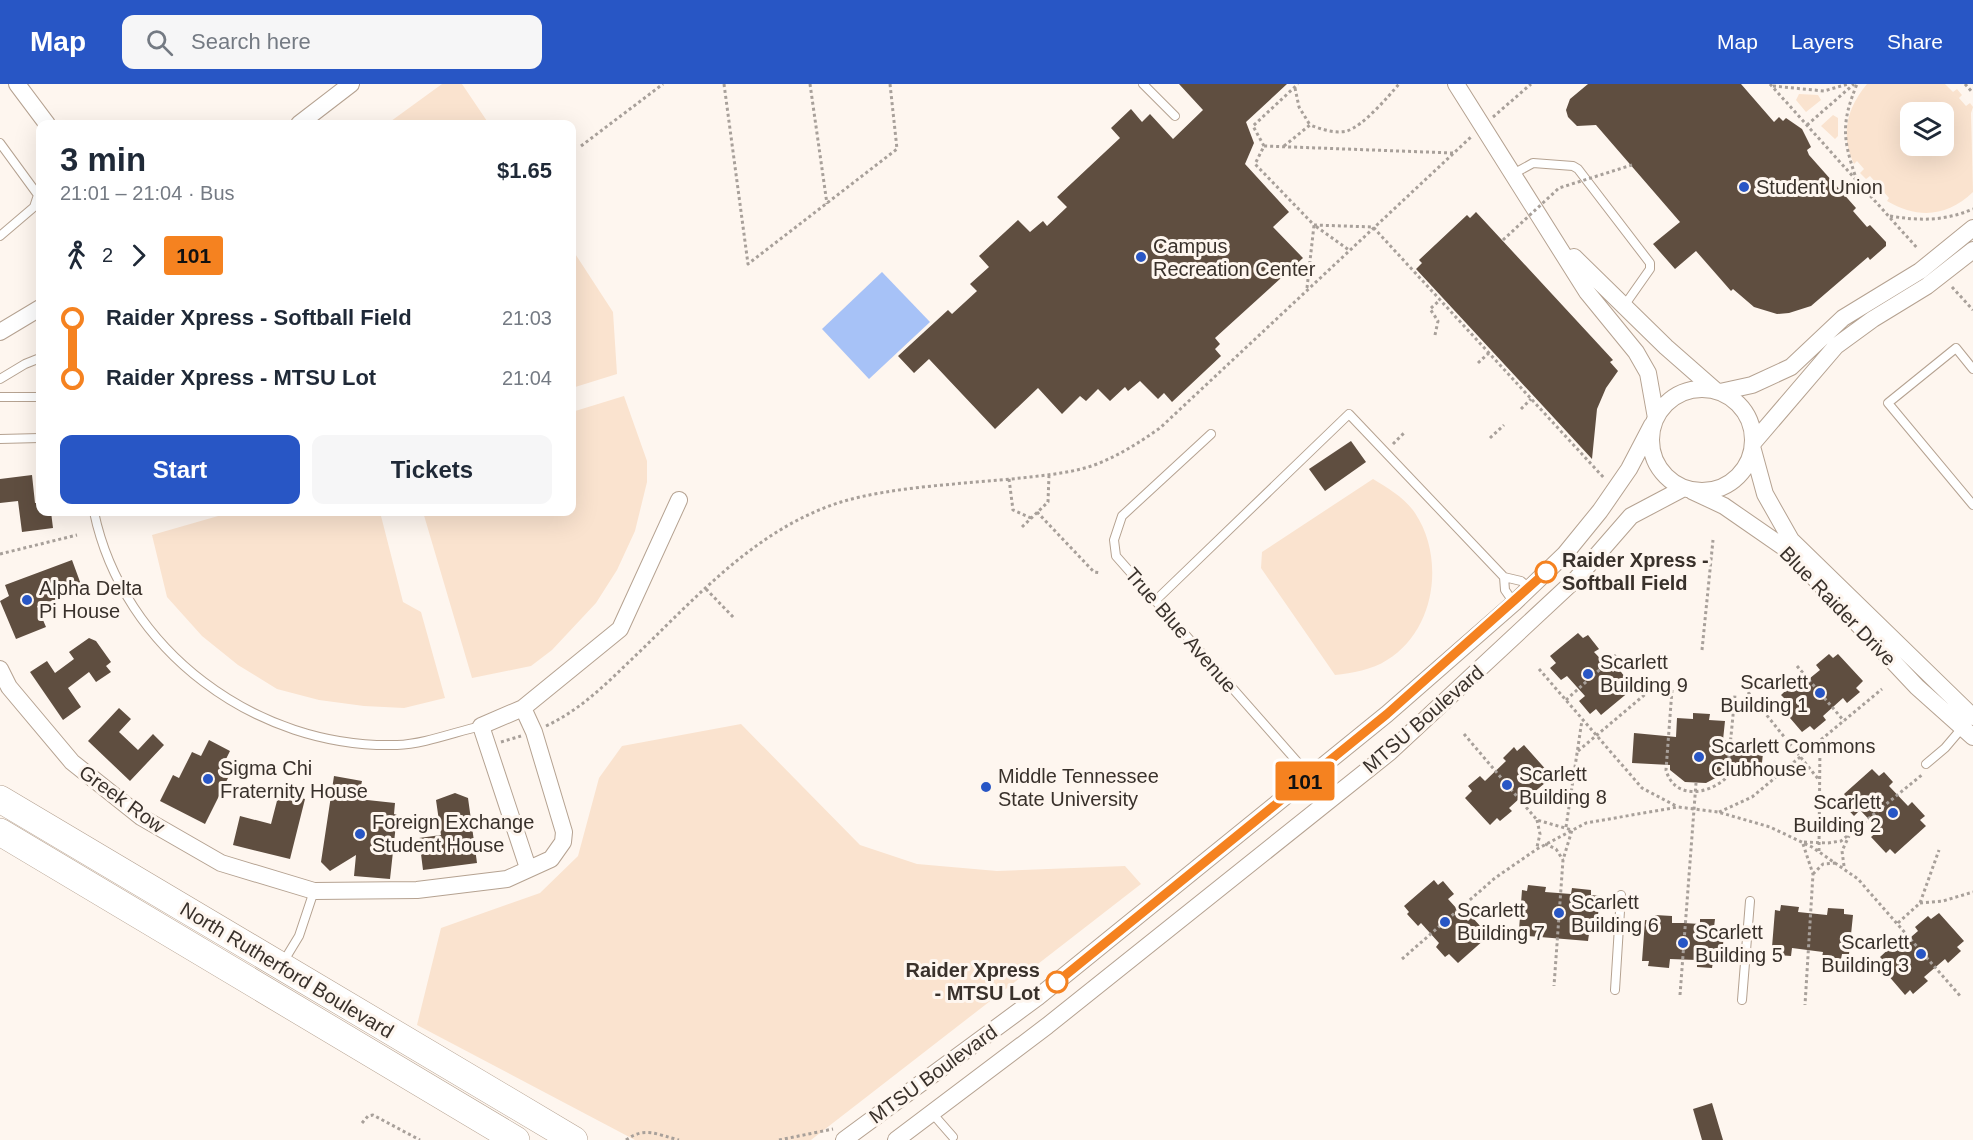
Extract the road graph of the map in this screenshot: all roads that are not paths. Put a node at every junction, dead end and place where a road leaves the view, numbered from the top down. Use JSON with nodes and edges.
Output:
{"nodes":[{"id":1,"x":17,"y":84,"type":"edge"},
{"id":2,"x":351,"y":84,"type":"edge"},
{"id":3,"x":1143,"y":84,"type":"edge"},
{"id":4,"x":1456,"y":84,"type":"edge"},
{"id":5,"x":1175,"y":116,"type":"dead end"},
{"id":6,"x":44,"y":120,"type":"edge"},
{"id":7,"x":304,"y":120,"type":"edge"},
{"id":8,"x":0,"y":143,"type":"edge"},
{"id":9,"x":1513,"y":174,"type":"junction"},
{"id":10,"x":36,"y":192,"type":"edge"},
{"id":11,"x":36,"y":201,"type":"edge"},
{"id":12,"x":1973,"y":228,"type":"edge"},
{"id":13,"x":0,"y":236,"type":"edge"},
{"id":14,"x":1555,"y":237,"type":"junction"},
{"id":15,"x":1973,"y":250,"type":"edge"},
{"id":16,"x":1623,"y":307,"type":"junction"},
{"id":17,"x":36,"y":310,"type":"edge"},
{"id":18,"x":0,"y":332,"type":"edge"},
{"id":19,"x":36,"y":359,"type":"edge"},
{"id":20,"x":1973,"y":369,"type":"edge"},
{"id":21,"x":0,"y":379,"type":"edge"},
{"id":22,"x":1718,"y":391,"type":"junction"},
{"id":23,"x":0,"y":397,"type":"edge"},
{"id":24,"x":36,"y":397,"type":"edge"},
{"id":25,"x":1654,"y":422,"type":"junction"},
{"id":26,"x":1211,"y":434,"type":"dead end"},
{"id":27,"x":36,"y":438,"type":"edge"},
{"id":28,"x":0,"y":439,"type":"edge"},
{"id":29,"x":1753,"y":446,"type":"junction"},
{"id":30,"x":1688,"y":490,"type":"junction"},
{"id":31,"x":680,"y":500,"type":"dead end"},
{"id":32,"x":1973,"y":505,"type":"edge"},
{"id":33,"x":95,"y":516,"type":"edge"},
{"id":34,"x":1504,"y":578,"type":"junction"},
{"id":35,"x":1529,"y":588,"type":"junction"},
{"id":36,"x":1155,"y":601,"type":"junction"},
{"id":37,"x":1514,"y":603,"type":"junction"},
{"id":38,"x":0,"y":669,"type":"edge"},
{"id":39,"x":523,"y":708,"type":"junction"},
{"id":40,"x":481,"y":726,"type":"junction"},
{"id":41,"x":1969,"y":727,"type":"edge"},
{"id":42,"x":1928,"y":766,"type":"road end"},
{"id":43,"x":1310,"y":777,"type":"junction"},
{"id":44,"x":1330,"y":798,"type":"junction"},
{"id":45,"x":0,"y":799,"type":"edge"},
{"id":46,"x":0,"y":832,"type":"edge"},
{"id":47,"x":528,"y":868,"type":"junction"},
{"id":48,"x":314,"y":891,"type":"junction"},
{"id":49,"x":1621,"y":895,"type":"dead end"},
{"id":50,"x":1750,"y":901,"type":"dead end"},
{"id":51,"x":281,"y":966,"type":"junction"},
{"id":52,"x":1614,"y":990,"type":"dead end"},
{"id":53,"x":1742,"y":1000,"type":"dead end"},
{"id":54,"x":932,"y":1113,"type":"junction"},
{"id":55,"x":842,"y":1134,"type":"edge"},
{"id":56,"x":953,"y":1137,"type":"dead end"},
{"id":57,"x":516,"y":1140,"type":"edge"},
{"id":58,"x":574,"y":1140,"type":"edge"},
{"id":59,"x":896,"y":1140,"type":"edge"}],
"edges":[{"from":1,"to":6,"type":"street"},
{"from":2,"to":7,"type":"street"},
{"from":3,"to":5,"type":"lane"},
{"from":4,"to":9,"type":"street"},
{"from":8,"to":10,"type":"lane"},
{"from":9,"to":14,"type":"street"},
{"from":9,"to":16,"type":"lane"},
{"from":11,"to":13,"type":"lane"},
{"from":12,"to":22,"type":"street"},
{"from":14,"to":16,"type":"street"},
{"from":14,"to":25,"type":"street"},
{"from":15,"to":29,"type":"street"},
{"from":16,"to":22,"type":"street"},
{"from":17,"to":18,"type":"street"},
{"from":19,"to":21,"type":"lane"},
{"from":20,"to":32,"type":"lane"},
{"from":22,"to":25,"type":"street"},
{"from":22,"to":29,"type":"street"},
{"from":23,"to":24,"type":"lane"},
{"from":25,"to":30,"type":"street"},
{"from":25,"to":35,"type":"street","name":"MTSU Boulevard"},
{"from":26,"to":36,"type":"lane","name":"True Blue Avenue"},
{"from":27,"to":28,"type":"lane"},
{"from":29,"to":30,"type":"street"},
{"from":29,"to":41,"type":"street","name":"Blue Raider Drive"},
{"from":30,"to":41,"type":"street","name":"Blue Raider Drive"},
{"from":30,"to":44,"type":"street","name":"MTSU Boulevard"},
{"from":31,"to":39,"type":"street"},
{"from":33,"to":40,"type":"lane"},
{"from":34,"to":35,"type":"lane"},
{"from":34,"to":36,"type":"lane"},
{"from":34,"to":37,"type":"lane"},
{"from":35,"to":37,"type":"street","name":"MTSU Boulevard"},
{"from":36,"to":43,"type":"lane","name":"True Blue Avenue"},
{"from":37,"to":43,"type":"street","name":"MTSU Boulevard"},
{"from":38,"to":48,"type":"street","name":"Greek Row"},
{"from":39,"to":40,"type":"street"},
{"from":39,"to":47,"type":"street"},
{"from":40,"to":47,"type":"street"},
{"from":41,"to":42,"type":"lane"},
{"from":43,"to":44,"type":"lane","name":"True Blue Avenue"},
{"from":43,"to":55,"type":"street","name":"MTSU Boulevard"},
{"from":44,"to":54,"type":"street","name":"MTSU Boulevard"},
{"from":45,"to":51,"type":"main road","name":"North Rutherford Boulevard"},
{"from":46,"to":57,"type":"main road","name":"North Rutherford Boulevard"},
{"from":47,"to":48,"type":"street","name":"Greek Row"},
{"from":48,"to":51,"type":"lane"},
{"from":49,"to":52,"type":"lane"},
{"from":50,"to":53,"type":"lane"},
{"from":51,"to":58,"type":"main road","name":"North Rutherford Boulevard"},
{"from":54,"to":56,"type":"lane"},
{"from":54,"to":59,"type":"street","name":"MTSU Boulevard"}]}
